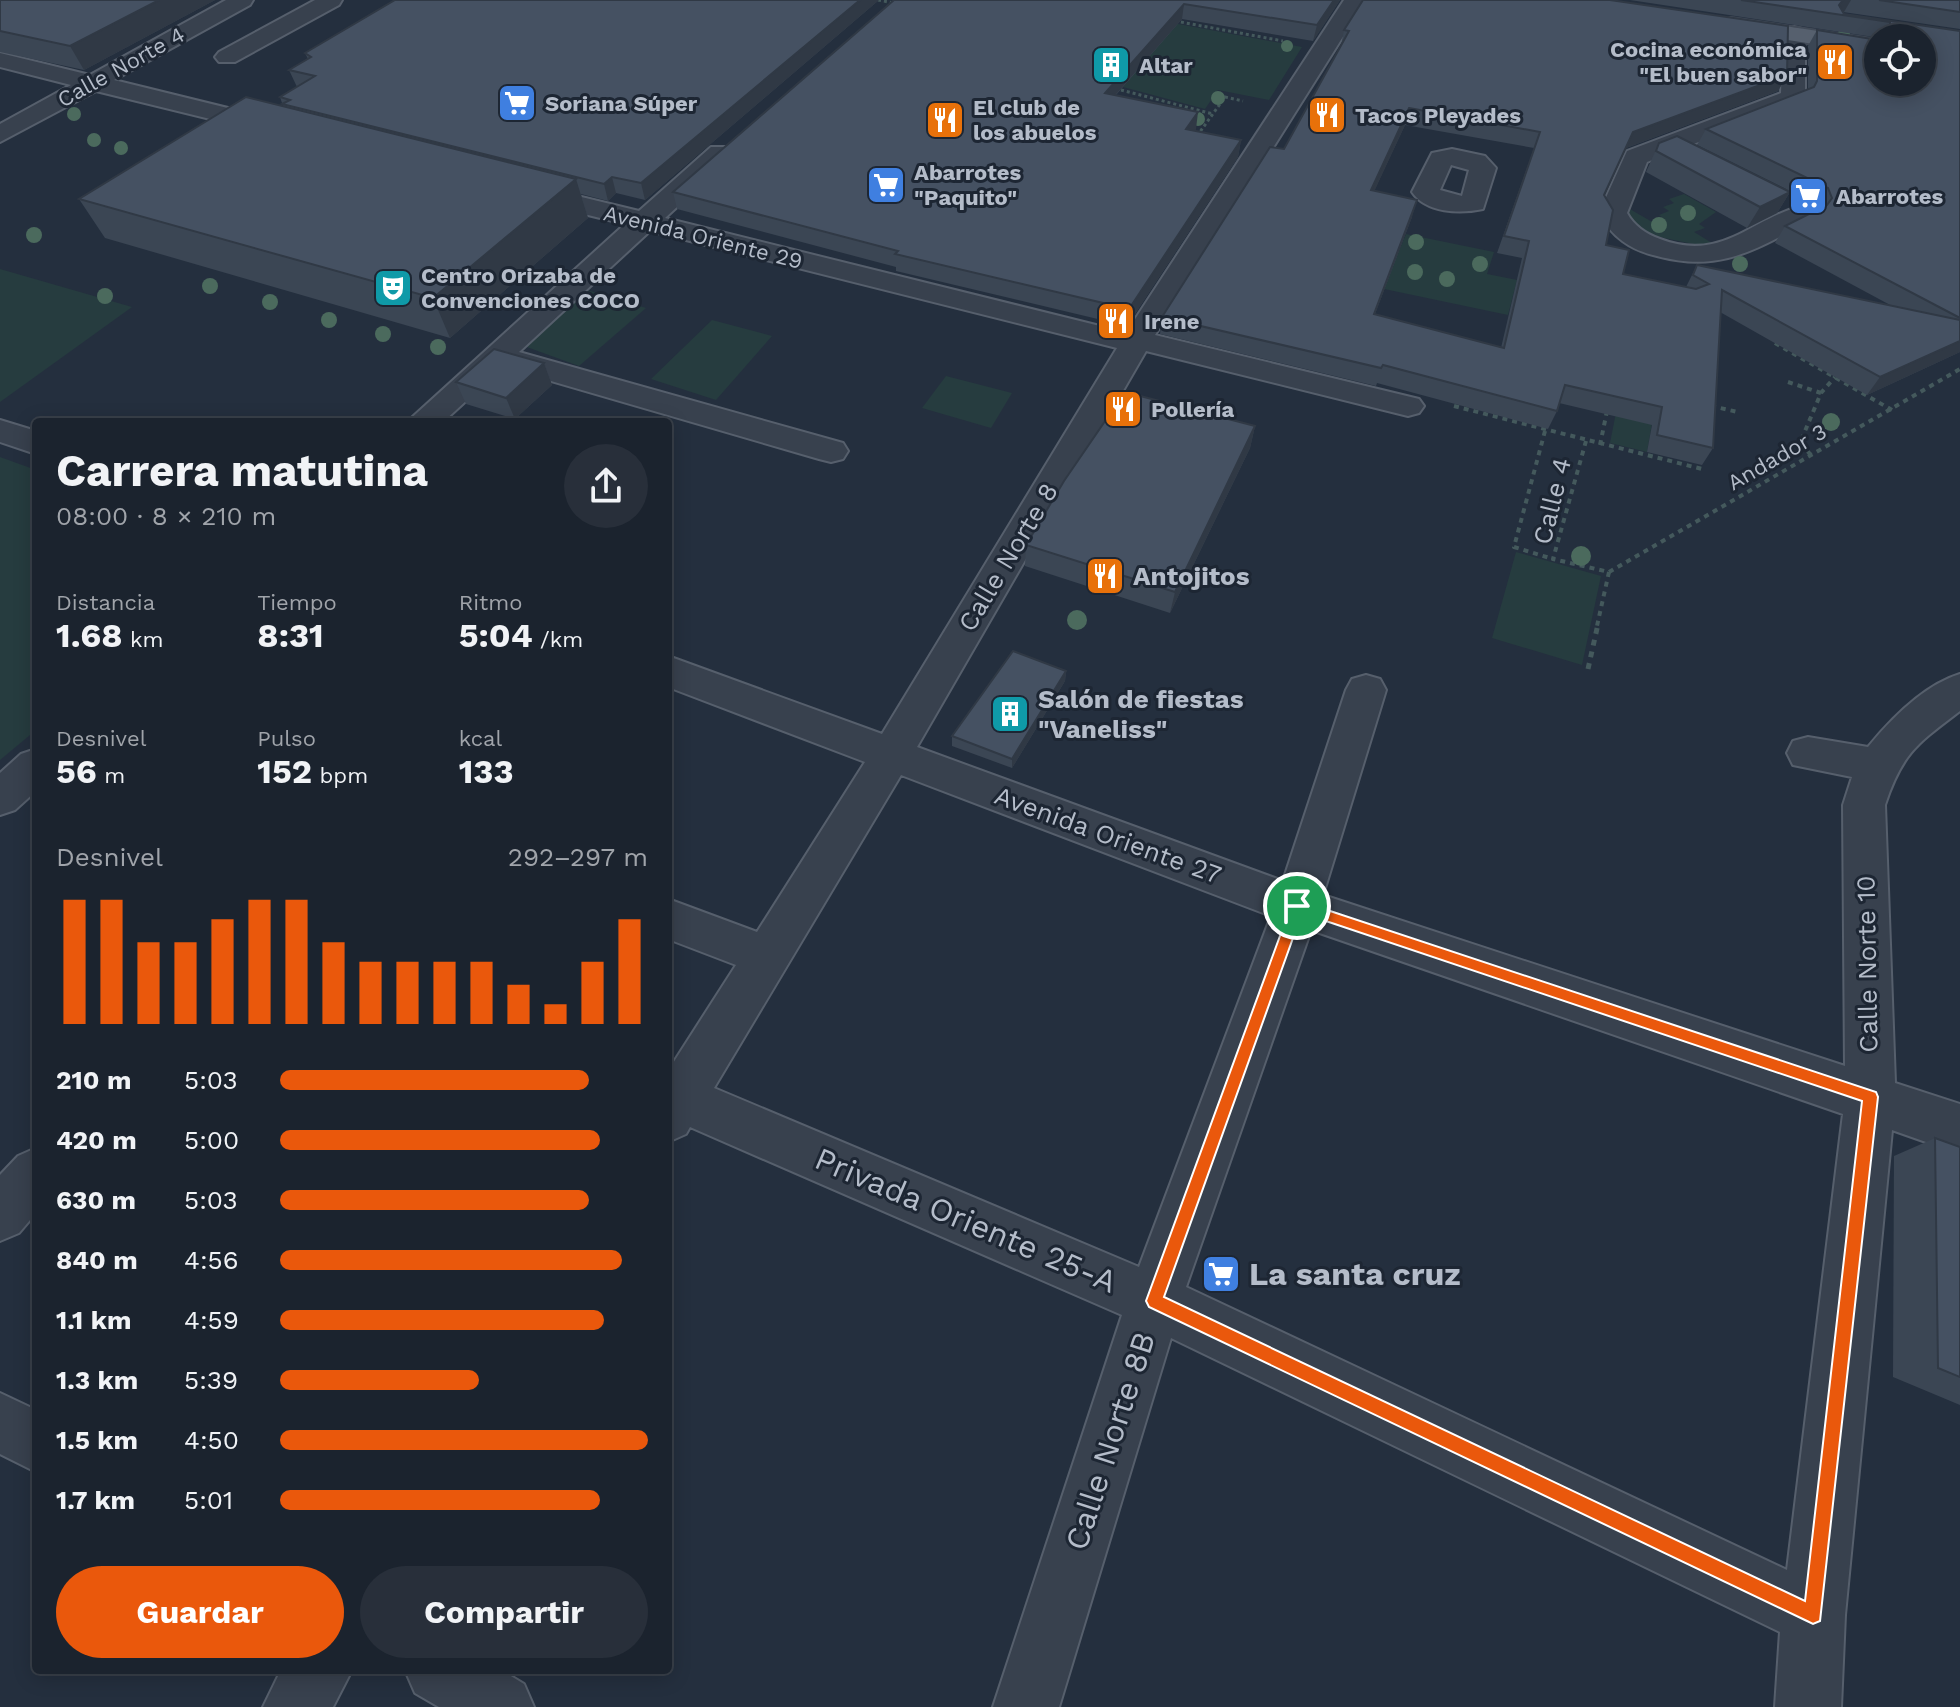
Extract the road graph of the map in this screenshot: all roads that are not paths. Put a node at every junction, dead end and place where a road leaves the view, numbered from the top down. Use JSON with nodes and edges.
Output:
{"nodes":[{"id":1,"x":242,"y":0,"type":"edge"},
{"id":2,"x":1355,"y":0,"type":"edge"},
{"id":3,"x":342,"y":1,"type":"edge"},
{"id":4,"x":1726,"y":4,"type":"dead end"},
{"id":5,"x":1702,"y":20,"type":"edge"},
{"id":6,"x":1794,"y":34,"type":"junction"},
{"id":7,"x":1864,"y":34,"type":"edge"},
{"id":8,"x":1864,"y":37,"type":"edge"},
{"id":9,"x":258,"y":56,"type":"dead end"},
{"id":10,"x":227,"y":57,"type":"dead end"},
{"id":11,"x":0,"y":60,"type":"edge"},
{"id":12,"x":91,"y":83,"type":"junction"},
{"id":13,"x":0,"y":134,"type":"edge"},
{"id":14,"x":301,"y":134,"type":"edge"},
{"id":15,"x":739,"y":137,"type":"edge"},
{"id":16,"x":1669,"y":145,"type":"junction"},
{"id":17,"x":1696,"y":158,"type":"edge"},
{"id":18,"x":496,"y":184,"type":"edge"},
{"id":19,"x":1778,"y":200,"type":"edge"},
{"id":20,"x":642,"y":221,"type":"junction"},
{"id":21,"x":1137,"y":340,"type":"junction"},
{"id":22,"x":496,"y":355,"type":"junction"},
{"id":23,"x":1408,"y":406,"type":"road end"},
{"id":24,"x":427,"y":418,"type":"edge"},
{"id":25,"x":0,"y":430,"type":"edge"},
{"id":26,"x":32,"y":442,"type":"edge"},
{"id":27,"x":831,"y":451,"type":"dead end"},
{"id":28,"x":672,"y":673,"type":"edge"},
{"id":29,"x":1960,"y":689,"type":"edge"},
{"id":30,"x":1366,"y":690,"type":"dead end"},
{"id":31,"x":1808,"y":753,"type":"dead end"},
{"id":32,"x":891,"y":755,"type":"junction"},
{"id":33,"x":1877,"y":765,"type":"junction"},
{"id":34,"x":32,"y":770,"type":"edge"},
{"id":35,"x":0,"y":798,"type":"edge"},
{"id":36,"x":1297,"y":906,"type":"junction"},
{"id":37,"x":672,"y":920,"type":"edge"},
{"id":38,"x":767,"y":956,"type":"junction"},
{"id":39,"x":1870,"y":1097,"type":"junction"},
{"id":40,"x":674,"y":1107,"type":"edge"},
{"id":41,"x":1960,"y":1129,"type":"edge"},
{"id":42,"x":32,"y":1178,"type":"edge"},
{"id":43,"x":0,"y":1214,"type":"edge"},
{"id":44,"x":1154,"y":1301,"type":"junction"},
{"id":45,"x":0,"y":1422,"type":"edge"},
{"id":46,"x":32,"y":1440,"type":"edge"},
{"id":47,"x":1813,"y":1615,"type":"junction"},
{"id":48,"x":317,"y":1674,"type":"edge"},
{"id":49,"x":445,"y":1674,"type":"edge"},
{"id":50,"x":296,"y":1707,"type":"edge"},
{"id":51,"x":501,"y":1707,"type":"edge"},
{"id":52,"x":1026,"y":1707,"type":"edge"},
{"id":53,"x":1808,"y":1707,"type":"edge"}],
"edges":[{"from":1,"to":12,"type":"street","name":"Calle Norte 4"},
{"from":2,"to":21,"type":"street","name":"Calle Norte 8"},
{"from":3,"to":9,"type":"street"},
{"from":3,"to":10,"type":"street"},
{"from":4,"to":7,"type":"main road"},
{"from":5,"to":6,"type":"main road"},
{"from":6,"to":8,"type":"main road"},
{"from":6,"to":16,"type":"street"},
{"from":11,"to":12,"type":"street"},
{"from":12,"to":13,"type":"street","name":"Calle Norte 4"},
{"from":12,"to":14,"type":"street"},
{"from":15,"to":20,"type":"street"},
{"from":16,"to":17,"type":"street"},
{"from":16,"to":19,"type":"street"},
{"from":18,"to":20,"type":"street","name":"Avenida Oriente 29"},
{"from":20,"to":21,"type":"street","name":"Avenida Oriente 29"},
{"from":20,"to":22,"type":"street"},
{"from":21,"to":23,"type":"street","name":"Avenida Oriente 29"},
{"from":21,"to":32,"type":"street","name":"Calle Norte 8"},
{"from":22,"to":24,"type":"street"},
{"from":22,"to":27,"type":"street"},
{"from":25,"to":26,"type":"street"},
{"from":28,"to":32,"type":"street","name":"Avenida Oriente 27"},
{"from":29,"to":33,"type":"street","name":"Calle Norte 10"},
{"from":30,"to":36,"type":"street","name":"Calle Norte 8B"},
{"from":31,"to":33,"type":"street"},
{"from":32,"to":36,"type":"street","name":"Avenida Oriente 27"},
{"from":32,"to":38,"type":"street","name":"Calle Norte 8"},
{"from":33,"to":39,"type":"street","name":"Calle Norte 10"},
{"from":34,"to":35,"type":"street"},
{"from":36,"to":39,"type":"street","name":"Avenida Oriente 27"},
{"from":36,"to":44,"type":"street","name":"Calle Norte 8B"},
{"from":37,"to":38,"type":"street"},
{"from":38,"to":40,"type":"street","name":"Calle Norte 8"},
{"from":39,"to":41,"type":"street","name":"Avenida Oriente 27"},
{"from":39,"to":47,"type":"street","name":"Calle Norte 10"},
{"from":40,"to":44,"type":"street","name":"Privada Oriente 25-A"},
{"from":42,"to":43,"type":"street"},
{"from":44,"to":47,"type":"street","name":"Privada Oriente 25-A"},
{"from":44,"to":52,"type":"street","name":"Calle Norte 8B"},
{"from":45,"to":46,"type":"street"},
{"from":47,"to":53,"type":"street","name":"Calle Norte 10"},
{"from":48,"to":50,"type":"street"},
{"from":49,"to":51,"type":"street"}]}
